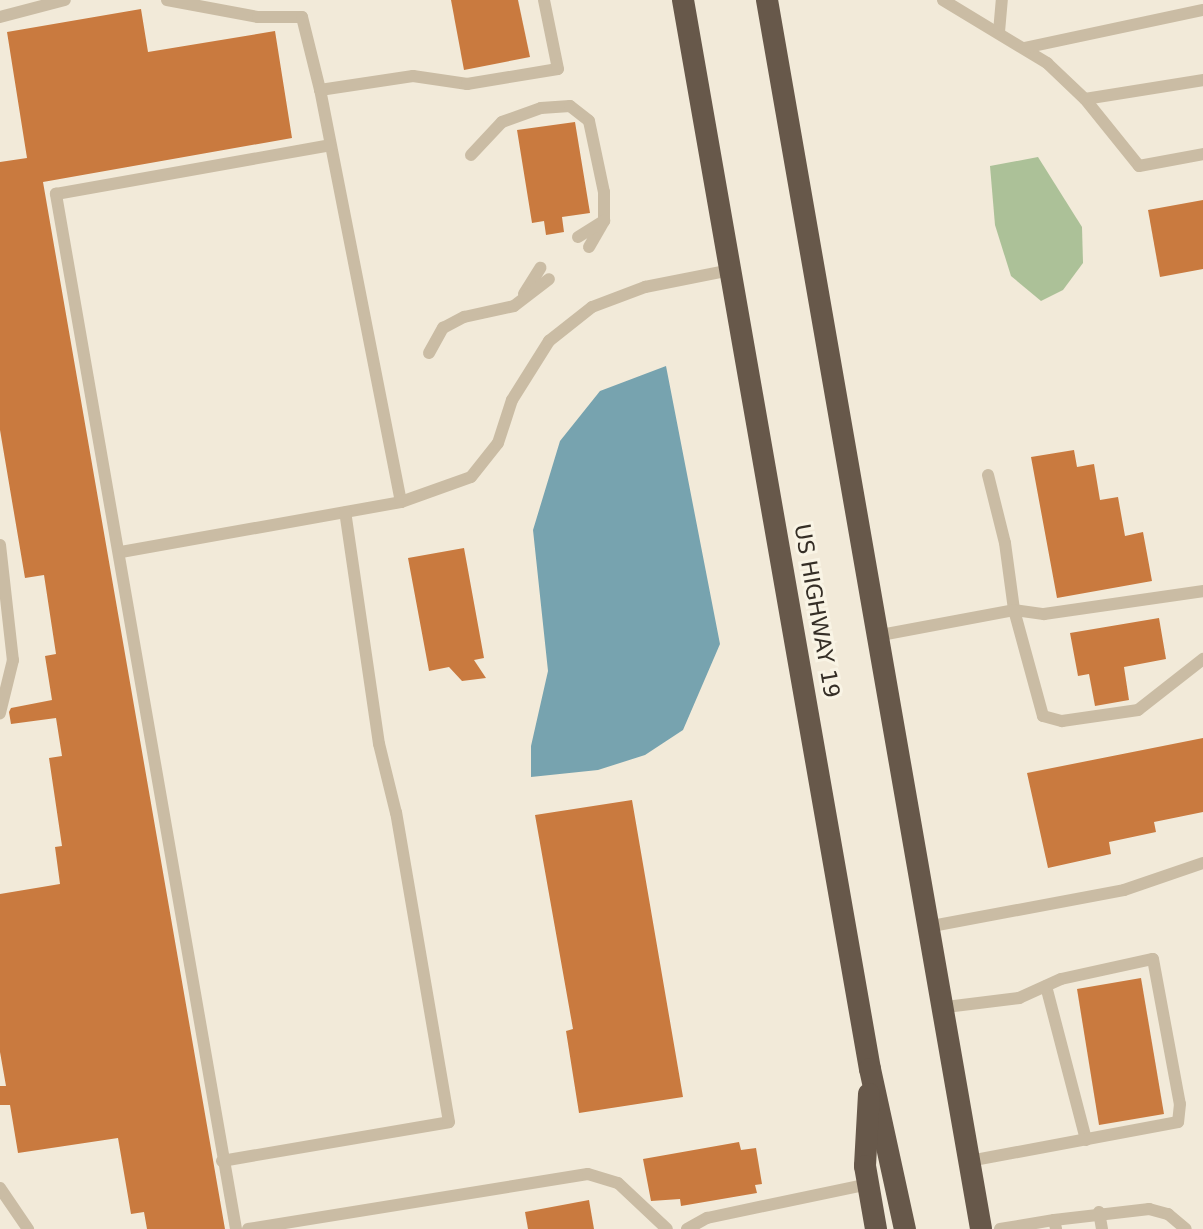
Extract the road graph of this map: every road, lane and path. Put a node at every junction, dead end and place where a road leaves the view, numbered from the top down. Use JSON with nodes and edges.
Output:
{"nodes":[{"id":1,"x":65,"y":0,"type":"edge"},
{"id":2,"x":167,"y":0,"type":"edge"},
{"id":3,"x":544,"y":0,"type":"edge"},
{"id":4,"x":683,"y":0,"type":"edge"},
{"id":5,"x":767,"y":0,"type":"edge"},
{"id":6,"x":943,"y":0,"type":"edge"},
{"id":7,"x":1002,"y":0,"type":"edge"},
{"id":8,"x":1203,"y":10,"type":"edge"},
{"id":9,"x":0,"y":17,"type":"edge"},
{"id":10,"x":999,"y":32,"type":"junction"},
{"id":11,"x":1024,"y":48,"type":"junction"},
{"id":12,"x":1203,"y":80,"type":"edge"},
{"id":13,"x":320,"y":90,"type":"junction"},
{"id":14,"x":1085,"y":99,"type":"junction"},
{"id":15,"x":330,"y":145,"type":"junction"},
{"id":16,"x":1203,"y":154,"type":"edge"},
{"id":17,"x":471,"y":155,"type":"dead end"},
{"id":18,"x":604,"y":221,"type":"junction"},
{"id":19,"x":578,"y":237,"type":"dead end"},
{"id":20,"x":589,"y":247,"type":"dead end"},
{"id":21,"x":540,"y":268,"type":"dead end"},
{"id":22,"x":731,"y":270,"type":"junction"},
{"id":23,"x":549,"y":279,"type":"dead end"},
{"id":24,"x":514,"y":306,"type":"junction"},
{"id":25,"x":429,"y":353,"type":"dead end"},
{"id":26,"x":988,"y":475,"type":"dead end"},
{"id":27,"x":401,"y":502,"type":"junction"},
{"id":28,"x":345,"y":512,"type":"junction"},
{"id":29,"x":0,"y":545,"type":"edge"},
{"id":30,"x":121,"y":552,"type":"junction"},
{"id":31,"x":1203,"y":591,"type":"edge"},
{"id":32,"x":1014,"y":610,"type":"junction"},
{"id":33,"x":881,"y":635,"type":"junction"},
{"id":34,"x":1203,"y":659,"type":"edge"},
{"id":35,"x":0,"y":713,"type":"edge"},
{"id":36,"x":1203,"y":863,"type":"edge"},
{"id":37,"x":932,"y":926,"type":"junction"},
{"id":38,"x":1046,"y":986,"type":"junction"},
{"id":39,"x":946,"y":1007,"type":"junction"},
{"id":40,"x":870,"y":1069,"type":"junction"},
{"id":41,"x":1086,"y":1140,"type":"junction"},
{"id":42,"x":222,"y":1161,"type":"junction"},
{"id":43,"x":969,"y":1161,"type":"junction"},
{"id":44,"x":869,"y":1184,"type":"junction"},
{"id":45,"x":0,"y":1188,"type":"edge"},
{"id":46,"x":1099,"y":1212,"type":"junction"},
{"id":47,"x":1055,"y":1224,"type":"edge"},
{"id":48,"x":28,"y":1229,"type":"edge"},
{"id":49,"x":236,"y":1229,"type":"edge"},
{"id":50,"x":248,"y":1229,"type":"edge"},
{"id":51,"x":667,"y":1229,"type":"edge"},
{"id":52,"x":687,"y":1229,"type":"edge"},
{"id":53,"x":876,"y":1229,"type":"edge"},
{"id":54,"x":905,"y":1229,"type":"edge"},
{"id":55,"x":981,"y":1229,"type":"edge"},
{"id":56,"x":1000,"y":1229,"type":"edge"},
{"id":57,"x":1102,"y":1229,"type":"edge"},
{"id":58,"x":1186,"y":1229,"type":"edge"}],
"edges":[{"from":1,"to":9,"type":"lane"},
{"from":2,"to":13,"type":"lane"},
{"from":3,"to":13,"type":"lane"},
{"from":4,"to":22,"type":"highway","name":"US HIGHWAY 19"},
{"from":5,"to":33,"type":"highway"},
{"from":6,"to":10,"type":"lane"},
{"from":7,"to":10,"type":"lane"},
{"from":8,"to":11,"type":"lane"},
{"from":10,"to":11,"type":"lane"},
{"from":11,"to":14,"type":"lane"},
{"from":12,"to":14,"type":"lane"},
{"from":13,"to":15,"type":"lane"},
{"from":14,"to":16,"type":"lane"},
{"from":15,"to":27,"type":"lane"},
{"from":15,"to":30,"type":"lane"},
{"from":17,"to":18,"type":"lane"},
{"from":18,"to":19,"type":"lane"},
{"from":18,"to":20,"type":"lane"},
{"from":21,"to":24,"type":"lane"},
{"from":22,"to":27,"type":"lane"},
{"from":22,"to":40,"type":"highway","name":"US HIGHWAY 19"},
{"from":23,"to":24,"type":"lane"},
{"from":24,"to":25,"type":"lane"},
{"from":26,"to":32,"type":"lane"},
{"from":27,"to":28,"type":"lane"},
{"from":28,"to":30,"type":"lane"},
{"from":28,"to":42,"type":"lane"},
{"from":29,"to":35,"type":"lane"},
{"from":30,"to":42,"type":"lane"},
{"from":31,"to":32,"type":"lane"},
{"from":32,"to":33,"type":"lane"},
{"from":32,"to":34,"type":"lane"},
{"from":33,"to":37,"type":"highway"},
{"from":36,"to":37,"type":"lane"},
{"from":37,"to":39,"type":"highway"},
{"from":38,"to":39,"type":"lane"},
{"from":38,"to":41,"type":"lane"},
{"from":38,"to":41,"type":"lane"},
{"from":39,"to":43,"type":"highway"},
{"from":40,"to":44,"type":"highway"},
{"from":40,"to":54,"type":"highway","name":"US HIGHWAY 19"},
{"from":41,"to":43,"type":"lane"},
{"from":42,"to":49,"type":"lane"},
{"from":43,"to":55,"type":"highway"},
{"from":44,"to":52,"type":"lane"},
{"from":44,"to":53,"type":"highway"},
{"from":45,"to":48,"type":"lane"},
{"from":46,"to":47,"type":"lane"},
{"from":46,"to":57,"type":"lane"},
{"from":46,"to":58,"type":"lane"},
{"from":47,"to":56,"type":"lane"},
{"from":50,"to":51,"type":"lane"}]}
